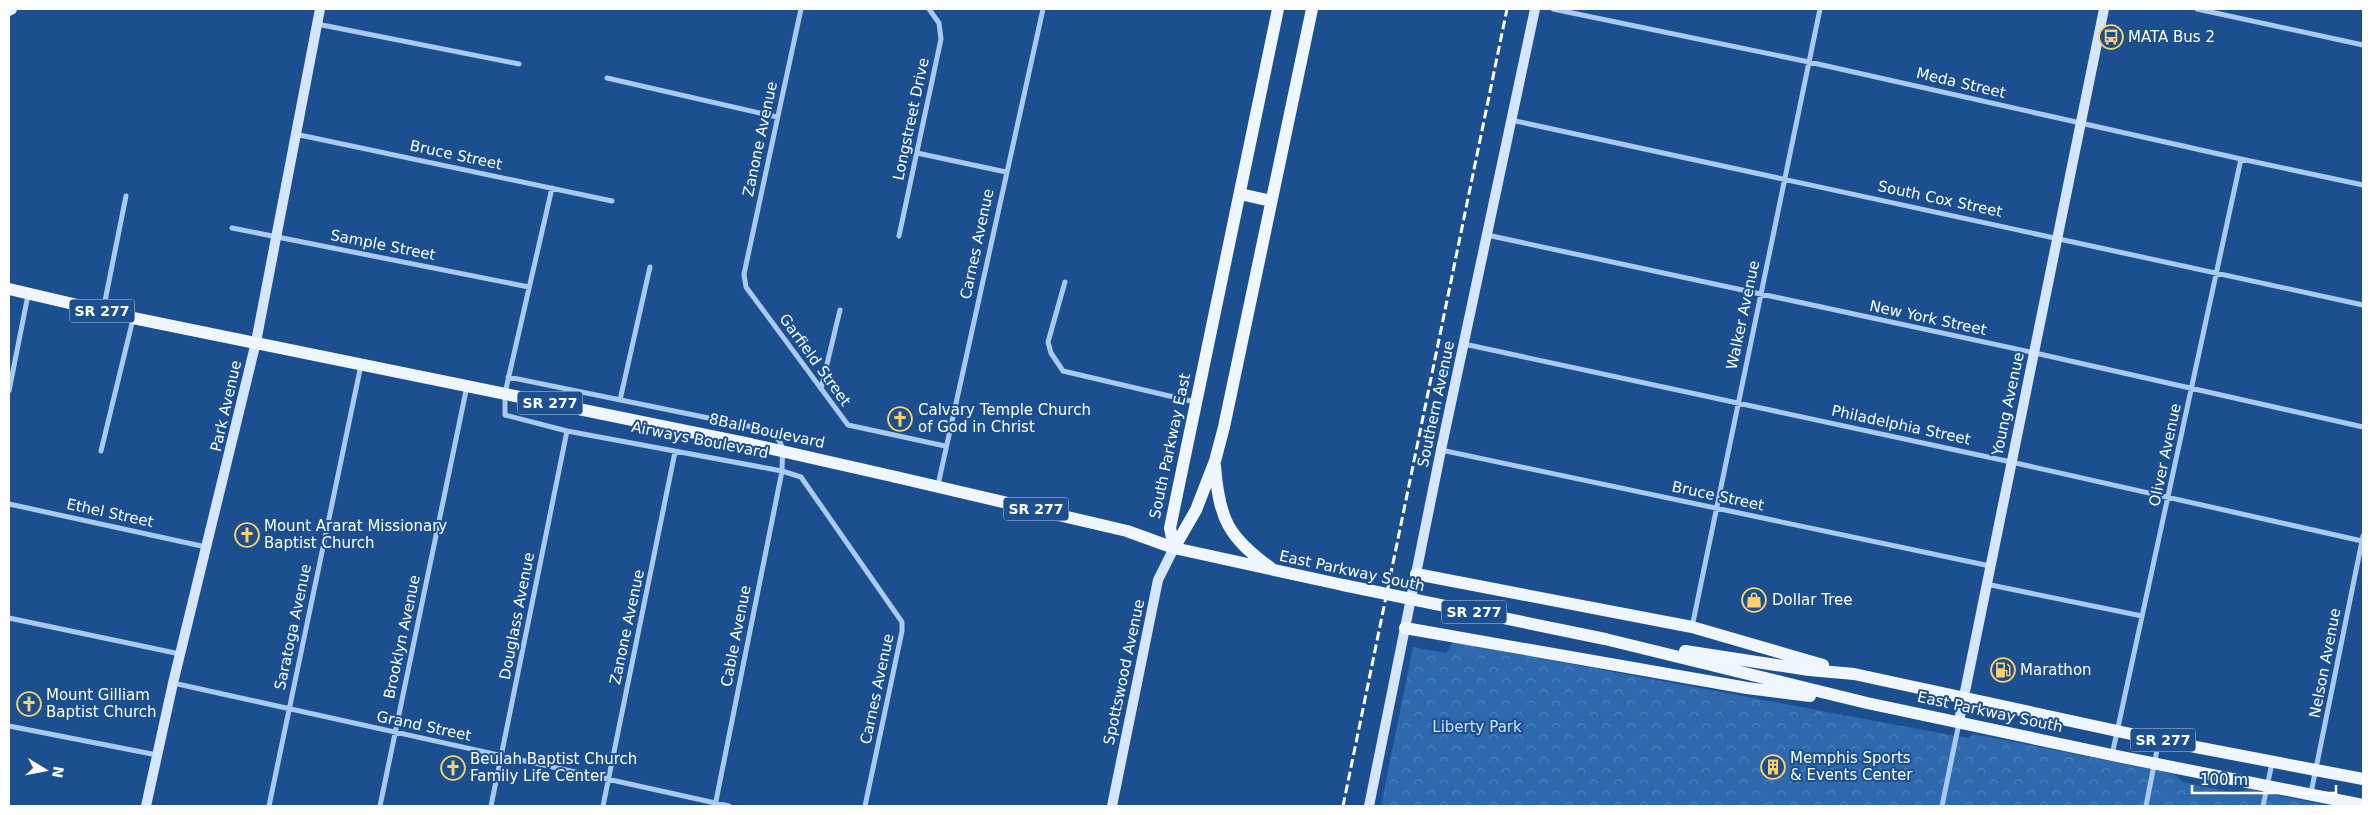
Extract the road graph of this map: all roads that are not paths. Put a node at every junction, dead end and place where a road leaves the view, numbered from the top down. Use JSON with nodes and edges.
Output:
{"nodes":[{"id":1,"x":320,"y":9,"type":"edge"},
{"id":2,"x":802,"y":9,"type":"edge"},
{"id":3,"x":929,"y":9,"type":"edge"},
{"id":4,"x":1043,"y":9,"type":"edge"},
{"id":5,"x":1278,"y":9,"type":"edge"},
{"id":6,"x":1312,"y":9,"type":"edge"},
{"id":7,"x":1535,"y":9,"type":"edge"},
{"id":8,"x":1552,"y":9,"type":"edge"},
{"id":9,"x":1820,"y":9,"type":"edge"},
{"id":10,"x":2104,"y":9,"type":"edge"},
{"id":11,"x":2197,"y":9,"type":"edge"},
{"id":12,"x":317,"y":24,"type":"junction"},
{"id":13,"x":2363,"y":45,"type":"edge"},
{"id":14,"x":1809,"y":62,"type":"junction"},
{"id":15,"x":519,"y":64,"type":"dead end"},
{"id":16,"x":607,"y":78,"type":"dead end"},
{"id":17,"x":777,"y":117,"type":"junction"},
{"id":18,"x":1511,"y":119,"type":"junction"},
{"id":19,"x":2080,"y":123,"type":"junction"},
{"id":20,"x":295,"y":134,"type":"junction"},
{"id":21,"x":917,"y":153,"type":"junction"},
{"id":22,"x":2241,"y":159,"type":"junction"},
{"id":23,"x":1006,"y":172,"type":"junction"},
{"id":24,"x":1786,"y":178,"type":"junction"},
{"id":25,"x":2363,"y":185,"type":"edge"},
{"id":26,"x":552,"y":188,"type":"junction"},
{"id":27,"x":1240,"y":194,"type":"junction"},
{"id":28,"x":126,"y":196,"type":"dead end"},
{"id":29,"x":612,"y":201,"type":"dead end"},
{"id":30,"x":1271,"y":201,"type":"junction"},
{"id":31,"x":232,"y":228,"type":"dead end"},
{"id":32,"x":1487,"y":235,"type":"junction"},
{"id":33,"x":277,"y":236,"type":"junction"},
{"id":34,"x":899,"y":236,"type":"dead end"},
{"id":35,"x":2057,"y":237,"type":"junction"},
{"id":36,"x":650,"y":267,"type":"dead end"},
{"id":37,"x":2216,"y":273,"type":"junction"},
{"id":38,"x":744,"y":274,"type":"joint"},
{"id":39,"x":1065,"y":282,"type":"dead end"},
{"id":40,"x":529,"y":287,"type":"junction"},
{"id":41,"x":9,"y":289,"type":"edge"},
{"id":42,"x":28,"y":294,"type":"junction"},
{"id":43,"x":1760,"y":295,"type":"junction"},
{"id":44,"x":2363,"y":306,"type":"edge"},
{"id":45,"x":840,"y":310,"type":"dead end"},
{"id":46,"x":103,"y":311,"type":"junction"},
{"id":47,"x":133,"y":318,"type":"junction"},
{"id":48,"x":256,"y":342,"type":"junction"},
{"id":49,"x":1464,"y":344,"type":"junction"},
{"id":50,"x":2035,"y":353,"type":"junction"},
{"id":51,"x":356,"y":363,"type":"junction"},
{"id":52,"x":508,"y":377,"type":"junction"},
{"id":53,"x":467,"y":386,"type":"junction"},
{"id":54,"x":821,"y":389,"type":"junction"},
{"id":55,"x":2192,"y":389,"type":"junction"},
{"id":56,"x":9,"y":391,"type":"edge"},
{"id":57,"x":505,"y":393,"type":"junction"},
{"id":58,"x":620,"y":400,"type":"junction"},
{"id":59,"x":1196,"y":403,"type":"junction"},
{"id":60,"x":1738,"y":403,"type":"junction"},
{"id":61,"x":2363,"y":427,"type":"edge"},
{"id":62,"x":567,"y":431,"type":"junction"},
{"id":63,"x":945,"y":446,"type":"junction"},
{"id":64,"x":1441,"y":450,"type":"junction"},
{"id":65,"x":101,"y":451,"type":"dead end"},
{"id":66,"x":675,"y":452,"type":"junction"},
{"id":67,"x":1215,"y":461,"type":"junction"},
{"id":68,"x":2011,"y":462,"type":"junction"},
{"id":69,"x":782,"y":472,"type":"junction"},
{"id":70,"x":938,"y":486,"type":"junction"},
{"id":71,"x":2168,"y":498,"type":"junction"},
{"id":72,"x":9,"y":504,"type":"edge"},
{"id":73,"x":1715,"y":508,"type":"junction"},
{"id":74,"x":2363,"y":539,"type":"edge"},
{"id":75,"x":207,"y":547,"type":"junction"},
{"id":76,"x":1174,"y":548,"type":"junction"},
{"id":77,"x":1990,"y":566,"type":"junction"},
{"id":78,"x":1277,"y":572,"type":"junction"},
{"id":79,"x":1416,"y":574,"type":"junction"},
{"id":80,"x":1986,"y":584,"type":"junction"},
{"id":81,"x":2142,"y":616,"type":"junction"},
{"id":82,"x":9,"y":618,"type":"edge"},
{"id":83,"x":1692,"y":627,"type":"junction"},
{"id":84,"x":1405,"y":628,"type":"junction"},
{"id":85,"x":1609,"y":640,"type":"junction"},
{"id":86,"x":180,"y":654,"type":"junction"},
{"id":87,"x":1854,"y":674,"type":"junction"},
{"id":88,"x":174,"y":683,"type":"junction"},
{"id":89,"x":1964,"y":697,"type":"junction"},
{"id":90,"x":1868,"y":703,"type":"junction"},
{"id":91,"x":289,"y":709,"type":"junction"},
{"id":92,"x":1959,"y":721,"type":"junction"},
{"id":93,"x":9,"y":726,"type":"edge"},
{"id":94,"x":2118,"y":730,"type":"junction"},
{"id":95,"x":395,"y":732,"type":"junction"},
{"id":96,"x":2159,"y":740,"type":"junction"},
{"id":97,"x":2112,"y":755,"type":"junction"},
{"id":98,"x":157,"y":756,"type":"junction"},
{"id":99,"x":501,"y":756,"type":"junction"},
{"id":100,"x":2272,"y":760,"type":"junction"},
{"id":101,"x":2154,"y":763,"type":"junction"},
{"id":102,"x":2316,"y":769,"type":"junction"},
{"id":103,"x":2363,"y":779,"type":"edge"},
{"id":104,"x":608,"y":780,"type":"junction"},
{"id":105,"x":2267,"y":787,"type":"junction"},
{"id":106,"x":2311,"y":795,"type":"junction"},
{"id":107,"x":715,"y":805,"type":"edge"},
{"id":108,"x":2363,"y":805,"type":"edge"},
{"id":109,"x":146,"y":806,"type":"edge"},
{"id":110,"x":269,"y":806,"type":"edge"},
{"id":111,"x":380,"y":806,"type":"edge"},
{"id":112,"x":491,"y":806,"type":"edge"},
{"id":113,"x":603,"y":806,"type":"edge"},
{"id":114,"x":728,"y":806,"type":"edge"},
{"id":115,"x":865,"y":806,"type":"edge"},
{"id":116,"x":1112,"y":806,"type":"edge"},
{"id":117,"x":1369,"y":806,"type":"edge"},
{"id":118,"x":1942,"y":806,"type":"edge"},
{"id":119,"x":2146,"y":806,"type":"edge"},
{"id":120,"x":2263,"y":806,"type":"edge"}],
"edges":[{"from":1,"to":12,"type":"main road","name":"Park Avenue"},
{"from":2,"to":17,"type":"street","name":"Zanone Avenue"},
{"from":3,"to":21,"type":"street","name":"Longstreet Drive"},
{"from":4,"to":23,"type":"street","name":"Carnes Avenue"},
{"from":5,"to":27,"type":"main road","name":"South Parkway East"},
{"from":6,"to":30,"type":"main road"},
{"from":7,"to":18,"type":"main road","name":"Southern Avenue"},
{"from":8,"to":14,"type":"street","name":"Meda Street"},
{"from":9,"to":14,"type":"street","name":"Walker Avenue"},
{"from":10,"to":19,"type":"main road","name":"Young Avenue"},
{"from":11,"to":13,"type":"street"},
{"from":12,"to":15,"type":"street"},
{"from":12,"to":20,"type":"main road","name":"Park Avenue"},
{"from":14,"to":19,"type":"street","name":"Meda Street"},
{"from":14,"to":24,"type":"street","name":"Walker Avenue"},
{"from":16,"to":17,"type":"street"},
{"from":17,"to":38,"type":"street","name":"Zanone Avenue"},
{"from":18,"to":24,"type":"street","name":"South Cox Street"},
{"from":18,"to":32,"type":"main road","name":"Southern Avenue"},
{"from":19,"to":22,"type":"street","name":"Meda Street"},
{"from":19,"to":35,"type":"main road","name":"Young Avenue"},
{"from":20,"to":26,"type":"street","name":"Bruce Street"},
{"from":20,"to":33,"type":"main road","name":"Park Avenue"},
{"from":21,"to":23,"type":"street"},
{"from":21,"to":34,"type":"street","name":"Longstreet Drive"},
{"from":22,"to":25,"type":"street","name":"Meda Street"},
{"from":22,"to":37,"type":"street","name":"Oliver Avenue"},
{"from":23,"to":63,"type":"street","name":"Carnes Avenue"},
{"from":24,"to":35,"type":"street","name":"South Cox Street"},
{"from":24,"to":43,"type":"street","name":"Walker Avenue"},
{"from":26,"to":29,"type":"street","name":"Bruce Street"},
{"from":26,"to":40,"type":"street"},
{"from":27,"to":30,"type":"main road"},
{"from":27,"to":59,"type":"main road","name":"South Parkway East"},
{"from":28,"to":46,"type":"street"},
{"from":30,"to":67,"type":"main road"},
{"from":31,"to":33,"type":"street","name":"Sample Street"},
{"from":32,"to":43,"type":"street","name":"New York Street"},
{"from":32,"to":49,"type":"main road","name":"Southern Avenue"},
{"from":33,"to":40,"type":"street","name":"Sample Street"},
{"from":33,"to":48,"type":"main road","name":"Park Avenue"},
{"from":35,"to":37,"type":"street","name":"South Cox Street"},
{"from":35,"to":50,"type":"main road","name":"Young Avenue"},
{"from":36,"to":58,"type":"street"},
{"from":37,"to":44,"type":"street","name":"South Cox Street"},
{"from":37,"to":55,"type":"street","name":"Oliver Avenue"},
{"from":38,"to":54,"type":"street","name":"Garfield Street"},
{"from":39,"to":59,"type":"street"},
{"from":40,"to":52,"type":"street"},
{"from":41,"to":42,"type":"main road","number":"SR 277"},
{"from":42,"to":46,"type":"main road","number":"SR 277"},
{"from":42,"to":56,"type":"street"},
{"from":43,"to":50,"type":"street","name":"New York Street"},
{"from":43,"to":60,"type":"street","name":"Walker Avenue"},
{"from":45,"to":54,"type":"street"},
{"from":46,"to":47,"type":"main road","number":"SR 277"},
{"from":47,"to":48,"type":"main road","number":"SR 277"},
{"from":47,"to":65,"type":"street"},
{"from":48,"to":51,"type":"main road","number":"SR 277"},
{"from":48,"to":75,"type":"main road","name":"Park Avenue"},
{"from":49,"to":60,"type":"street","name":"Philadelphia Street"},
{"from":49,"to":64,"type":"main road","name":"Southern Avenue"},
{"from":50,"to":55,"type":"street","name":"New York Street"},
{"from":50,"to":68,"type":"main road","name":"Young Avenue"},
{"from":51,"to":53,"type":"main road","name":"8Ball Boulevard","number":"SR 277"},
{"from":51,"to":91,"type":"street","name":"Saratoga Avenue"},
{"from":52,"to":57,"type":"street"},
{"from":52,"to":58,"type":"street","name":"Airways Boulevard"},
{"from":53,"to":57,"type":"main road","name":"8Ball Boulevard","number":"SR 277"},
{"from":53,"to":95,"type":"street","name":"Brooklyn Avenue"},
{"from":54,"to":63,"type":"street","name":"Garfield Street"},
{"from":55,"to":61,"type":"street","name":"New York Street"},
{"from":55,"to":71,"type":"street","name":"Oliver Avenue"},
{"from":57,"to":62,"type":"street","name":"Airways Boulevard"},
{"from":57,"to":70,"type":"main road","name":"8Ball Boulevard","number":"SR 277","bridge":true},
{"from":58,"to":69,"type":"street","name":"Airways Boulevard"},
{"from":59,"to":76,"type":"main road","name":"South Parkway East"},
{"from":60,"to":68,"type":"street","name":"Philadelphia Street"},
{"from":60,"to":73,"type":"street","name":"Walker Avenue"},
{"from":62,"to":66,"type":"street","name":"Airways Boulevard"},
{"from":62,"to":99,"type":"street","name":"Douglass Avenue"},
{"from":63,"to":70,"type":"street","name":"Carnes Avenue"},
{"from":64,"to":73,"type":"street","name":"Bruce Street"},
{"from":64,"to":79,"type":"main road","name":"Southern Avenue"},
{"from":66,"to":69,"type":"street","name":"Airways Boulevard"},
{"from":66,"to":104,"type":"street","name":"Zanone Avenue"},
{"from":67,"to":76,"type":"main road"},
{"from":67,"to":78,"type":"main road"},
{"from":68,"to":71,"type":"street","name":"Philadelphia Street"},
{"from":68,"to":77,"type":"main road","name":"Young Avenue"},
{"from":69,"to":107,"type":"street","name":"Cable Avenue"},
{"from":69,"to":115,"type":"street","name":"Carnes Avenue"},
{"from":70,"to":76,"type":"main road","name":"8Ball Boulevard","number":"SR 277"},
{"from":71,"to":74,"type":"street","name":"Philadelphia Street"},
{"from":71,"to":81,"type":"street","name":"Oliver Avenue"},
{"from":72,"to":75,"type":"street","name":"Ethel Street"},
{"from":73,"to":77,"type":"street","name":"Bruce Street"},
{"from":73,"to":83,"type":"street","name":"Walker Avenue"},
{"from":74,"to":102,"type":"street","name":"Nelson Avenue"},
{"from":75,"to":86,"type":"main road","name":"Park Avenue"},
{"from":76,"to":78,"type":"main road","name":"East Parkway South","number":"SR 277"},
{"from":76,"to":116,"type":"main road","name":"Spottswood Avenue"},
{"from":77,"to":80,"type":"main road","name":"Young Avenue"},
{"from":78,"to":85,"type":"main road","name":"East Parkway South","number":"SR 277","bridge":true},
{"from":79,"to":83,"type":"main road"},
{"from":79,"to":84,"type":"main road","name":"Southern Avenue"},
{"from":80,"to":81,"type":"street"},
{"from":80,"to":89,"type":"main road","name":"Young Avenue"},
{"from":81,"to":94,"type":"street","name":"Oliver Avenue"},
{"from":82,"to":86,"type":"street"},
{"from":83,"to":87,"type":"main road"},
{"from":84,"to":90,"type":"main road"},
{"from":84,"to":117,"type":"main road","name":"Southern Avenue"},
{"from":85,"to":87,"type":"main road","name":"East Parkway South","number":"SR 277"},
{"from":85,"to":90,"type":"main road","name":"East Parkway South","number":"SR 277"},
{"from":86,"to":88,"type":"main road","name":"Park Avenue"},
{"from":87,"to":89,"type":"main road","name":"East Parkway South","number":"SR 277"},
{"from":88,"to":91,"type":"street","name":"Grand Street"},
{"from":88,"to":98,"type":"main road","name":"Park Avenue"},
{"from":89,"to":92,"type":"main road","name":"Young Avenue"},
{"from":89,"to":94,"type":"main road","name":"East Parkway South","number":"SR 277"},
{"from":90,"to":92,"type":"main road","name":"East Parkway South","number":"SR 277"},
{"from":91,"to":95,"type":"street","name":"Grand Street"},
{"from":91,"to":110,"type":"street","name":"Saratoga Avenue"},
{"from":92,"to":97,"type":"main road","name":"East Parkway South","number":"SR 277"},
{"from":92,"to":118,"type":"street","name":"Young Avenue"},
{"from":93,"to":98,"type":"street"},
{"from":94,"to":96,"type":"main road","name":"East Parkway South","number":"SR 277"},
{"from":94,"to":97,"type":"street","name":"Oliver Avenue"},
{"from":95,"to":99,"type":"street","name":"Grand Street"},
{"from":95,"to":111,"type":"street","name":"Brooklyn Avenue"},
{"from":96,"to":100,"type":"main road","name":"East Parkway South","number":"SR 277"},
{"from":96,"to":101,"type":"street"},
{"from":97,"to":101,"type":"main road","name":"East Parkway South","number":"SR 277"},
{"from":98,"to":109,"type":"main road","name":"Park Avenue"},
{"from":99,"to":104,"type":"street","name":"Grand Street"},
{"from":99,"to":112,"type":"street","name":"Douglass Avenue"},
{"from":100,"to":102,"type":"main road","name":"East Parkway South","number":"SR 277"},
{"from":100,"to":105,"type":"street"},
{"from":101,"to":105,"type":"main road","name":"East Parkway South","number":"SR 277"},
{"from":101,"to":119,"type":"street"},
{"from":102,"to":103,"type":"main road","name":"East Parkway South","number":"SR 277"},
{"from":102,"to":106,"type":"street","name":"Nelson Avenue"},
{"from":104,"to":107,"type":"street","name":"Grand Street"},
{"from":104,"to":113,"type":"street","name":"Zanone Avenue"},
{"from":105,"to":106,"type":"main road","name":"East Parkway South","number":"SR 277"},
{"from":105,"to":120,"type":"street"},
{"from":106,"to":108,"type":"main road","name":"East Parkway South","number":"SR 277"},
{"from":107,"to":114,"type":"street","name":"Grand Street"}]}
